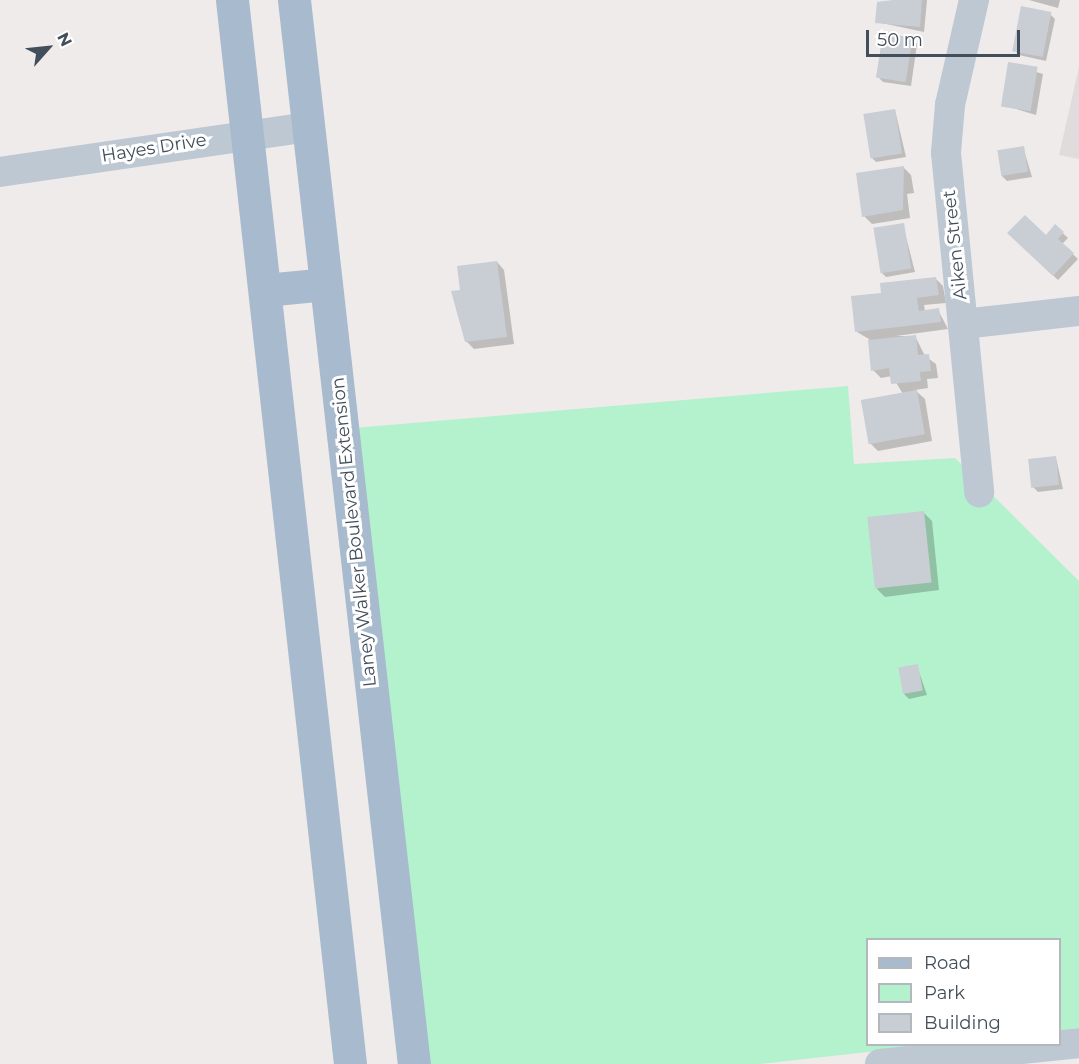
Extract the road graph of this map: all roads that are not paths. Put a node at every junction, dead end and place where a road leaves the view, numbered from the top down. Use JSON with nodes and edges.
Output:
{"nodes":[{"id":1,"x":232,"y":0,"type":"edge"},
{"id":2,"x":294,"y":0,"type":"edge"},
{"id":3,"x":974,"y":0,"type":"edge"},
{"id":4,"x":308,"y":127,"type":"junction"},
{"id":5,"x":246,"y":134,"type":"junction"},
{"id":6,"x":0,"y":172,"type":"edge"},
{"id":7,"x":326,"y":284,"type":"junction"},
{"id":8,"x":265,"y":290,"type":"junction"},
{"id":9,"x":1079,"y":311,"type":"edge"},
{"id":10,"x":963,"y":324,"type":"junction"},
{"id":11,"x":979,"y":492,"type":"dead end"},
{"id":12,"x":1079,"y":1043,"type":"edge"},
{"id":13,"x":1061,"y":1045,"type":"edge"},
{"id":14,"x":1051,"y":1046,"type":"edge"},
{"id":15,"x":350,"y":1064,"type":"edge"},
{"id":16,"x":414,"y":1064,"type":"edge"},
{"id":17,"x":880,"y":1064,"type":"edge"}],
"edges":[{"from":1,"to":5,"type":"main road"},
{"from":2,"to":4,"type":"main road","name":"Laney Walker Boulevard Extension"},
{"from":3,"to":10,"type":"street","name":"Aiken Street"},
{"from":4,"to":5,"type":"street","name":"Hayes Drive"},
{"from":4,"to":7,"type":"main road","name":"Laney Walker Boulevard Extension"},
{"from":5,"to":6,"type":"street","name":"Hayes Drive"},
{"from":5,"to":8,"type":"main road"},
{"from":7,"to":8,"type":"main road"},
{"from":7,"to":16,"type":"main road","name":"Laney Walker Boulevard Extension"},
{"from":8,"to":15,"type":"main road"},
{"from":9,"to":10,"type":"street"},
{"from":10,"to":11,"type":"street","name":"Aiken Street"},
{"from":12,"to":13,"type":"street"},
{"from":14,"to":17,"type":"street"}]}
